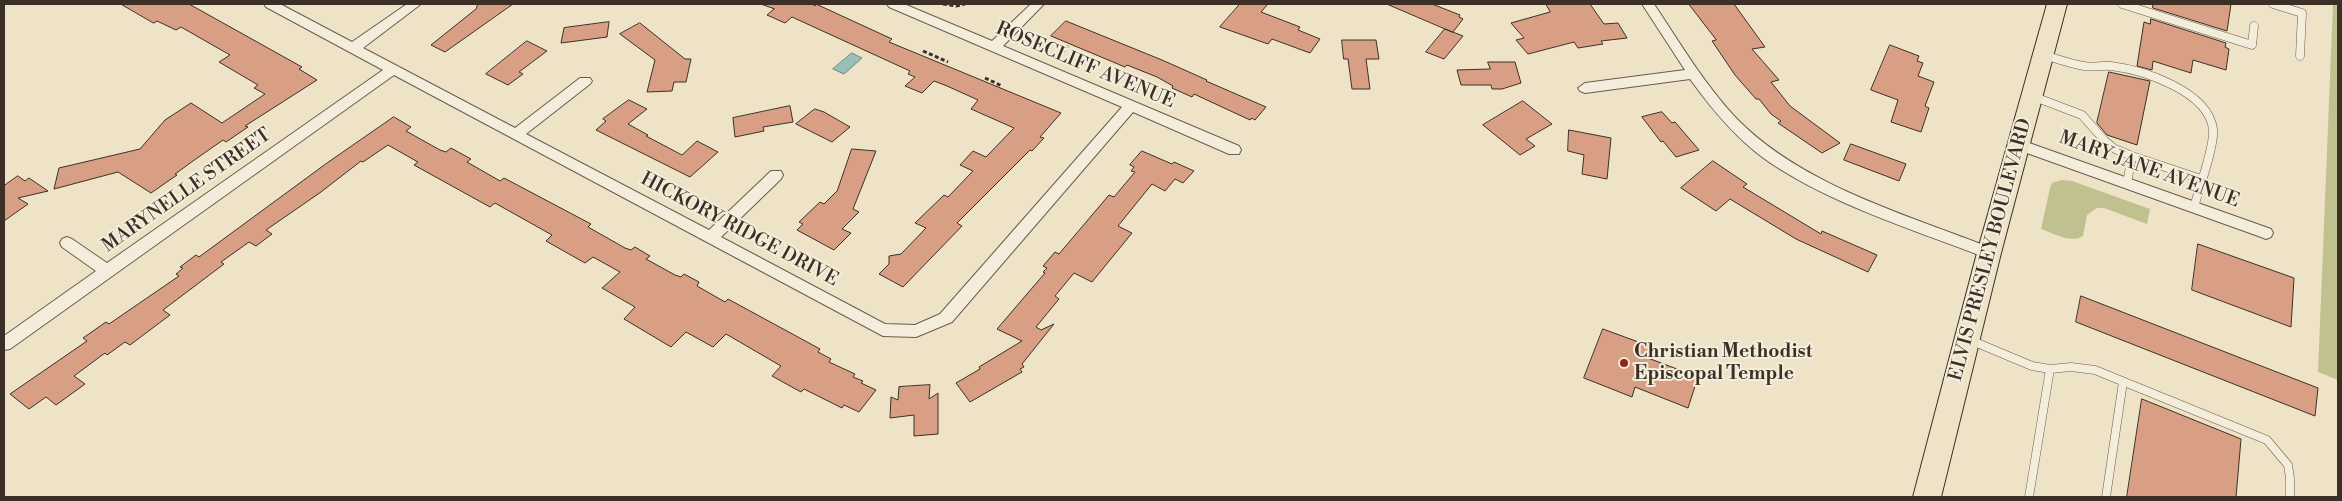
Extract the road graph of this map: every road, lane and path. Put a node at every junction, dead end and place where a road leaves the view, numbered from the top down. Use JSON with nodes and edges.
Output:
{"nodes":[{"id":1,"x":270,"y":4,"type":"edge"},
{"id":2,"x":415,"y":4,"type":"edge"},
{"id":3,"x":893,"y":4,"type":"edge"},
{"id":4,"x":943,"y":4,"type":"edge"},
{"id":5,"x":965,"y":4,"type":"edge"},
{"id":6,"x":1038,"y":4,"type":"edge"},
{"id":7,"x":1648,"y":4,"type":"edge"},
{"id":8,"x":2057,"y":4,"type":"edge"},
{"id":9,"x":2122,"y":4,"type":"edge"},
{"id":10,"x":2273,"y":4,"type":"edge"},
{"id":11,"x":2254,"y":26,"type":"dead end"},
{"id":12,"x":994,"y":47,"type":"junction"},
{"id":13,"x":353,"y":48,"type":"junction"},
{"id":14,"x":923,"y":51,"type":"dead end"},
{"id":15,"x":2043,"y":54,"type":"junction"},
{"id":16,"x":2300,"y":56,"type":"dead end"},
{"id":17,"x":948,"y":62,"type":"dead end"},
{"id":18,"x":392,"y":70,"type":"junction"},
{"id":19,"x":1693,"y":74,"type":"junction"},
{"id":20,"x":985,"y":78,"type":"dead end"},
{"id":21,"x":584,"y":82,"type":"dead end"},
{"id":22,"x":1002,"y":86,"type":"dead end"},
{"id":23,"x":1585,"y":88,"type":"dead end"},
{"id":24,"x":2032,"y":96,"type":"junction"},
{"id":25,"x":1131,"y":106,"type":"junction"},
{"id":26,"x":516,"y":134,"type":"junction"},
{"id":27,"x":2018,"y":144,"type":"junction"},
{"id":28,"x":1234,"y":150,"type":"dead end"},
{"id":29,"x":2132,"y":156,"type":"junction"},
{"id":30,"x":776,"y":175,"type":"dead end"},
{"id":31,"x":2201,"y":179,"type":"junction"},
{"id":32,"x":2128,"y":184,"type":"junction"},
{"id":33,"x":2194,"y":207,"type":"junction"},
{"id":34,"x":2266,"y":234,"type":"dead end"},
{"id":35,"x":710,"y":238,"type":"junction"},
{"id":36,"x":67,"y":243,"type":"dead end"},
{"id":37,"x":1989,"y":253,"type":"junction"},
{"id":38,"x":107,"y":271,"type":"junction"},
{"id":39,"x":1968,"y":339,"type":"junction"},
{"id":40,"x":4,"y":344,"type":"edge"},
{"id":41,"x":2050,"y":370,"type":"junction"},
{"id":42,"x":2123,"y":382,"type":"junction"},
{"id":43,"x":1929,"y":496,"type":"edge"},
{"id":44,"x":2029,"y":497,"type":"edge"},
{"id":45,"x":2106,"y":497,"type":"edge"},
{"id":46,"x":2290,"y":497,"type":"edge"}],
"edges":[{"from":1,"to":13,"type":"street","name":"HICKORY RIDGE DRIVE"},
{"from":2,"to":13,"type":"street"},
{"from":3,"to":12,"type":"street","name":"ROSECLIFF AVENUE"},
{"from":4,"to":5,"type":"path"},
{"from":6,"to":12,"type":"street"},
{"from":7,"to":19,"type":"street"},
{"from":8,"to":15,"type":"main road","name":"ELVIS PRESLEY BOULEVARD"},
{"from":9,"to":11,"type":"lane"},
{"from":10,"to":16,"type":"lane"},
{"from":12,"to":25,"type":"street","name":"ROSECLIFF AVENUE"},
{"from":13,"to":18,"type":"street","name":"HICKORY RIDGE DRIVE"},
{"from":14,"to":17,"type":"path"},
{"from":15,"to":24,"type":"main road","name":"ELVIS PRESLEY BOULEVARD"},
{"from":15,"to":31,"type":"lane"},
{"from":18,"to":26,"type":"street","name":"HICKORY RIDGE DRIVE"},
{"from":18,"to":38,"type":"street","name":"MARYNELLE STREET"},
{"from":19,"to":23,"type":"street"},
{"from":19,"to":37,"type":"street"},
{"from":20,"to":22,"type":"path"},
{"from":21,"to":26,"type":"street"},
{"from":24,"to":27,"type":"main road","name":"ELVIS PRESLEY BOULEVARD"},
{"from":24,"to":29,"type":"lane"},
{"from":25,"to":28,"type":"street","name":"ROSECLIFF AVENUE"},
{"from":25,"to":35,"type":"street","name":"HICKORY RIDGE DRIVE"},
{"from":26,"to":35,"type":"street","name":"HICKORY RIDGE DRIVE"},
{"from":27,"to":32,"type":"street","name":"MARY JANE AVENUE"},
{"from":27,"to":37,"type":"main road","name":"ELVIS PRESLEY BOULEVARD"},
{"from":29,"to":31,"type":"lane"},
{"from":29,"to":32,"type":"lane"},
{"from":30,"to":35,"type":"street"},
{"from":31,"to":33,"type":"lane"},
{"from":32,"to":33,"type":"street","name":"MARY JANE AVENUE"},
{"from":33,"to":34,"type":"street","name":"MARY JANE AVENUE"},
{"from":36,"to":38,"type":"street"},
{"from":37,"to":39,"type":"main road","name":"ELVIS PRESLEY BOULEVARD"},
{"from":38,"to":40,"type":"street","name":"MARYNELLE STREET"},
{"from":39,"to":41,"type":"lane"},
{"from":39,"to":43,"type":"main road","name":"ELVIS PRESLEY BOULEVARD"},
{"from":41,"to":42,"type":"lane"},
{"from":41,"to":44,"type":"lane"},
{"from":42,"to":45,"type":"lane"},
{"from":42,"to":46,"type":"lane"}]}
